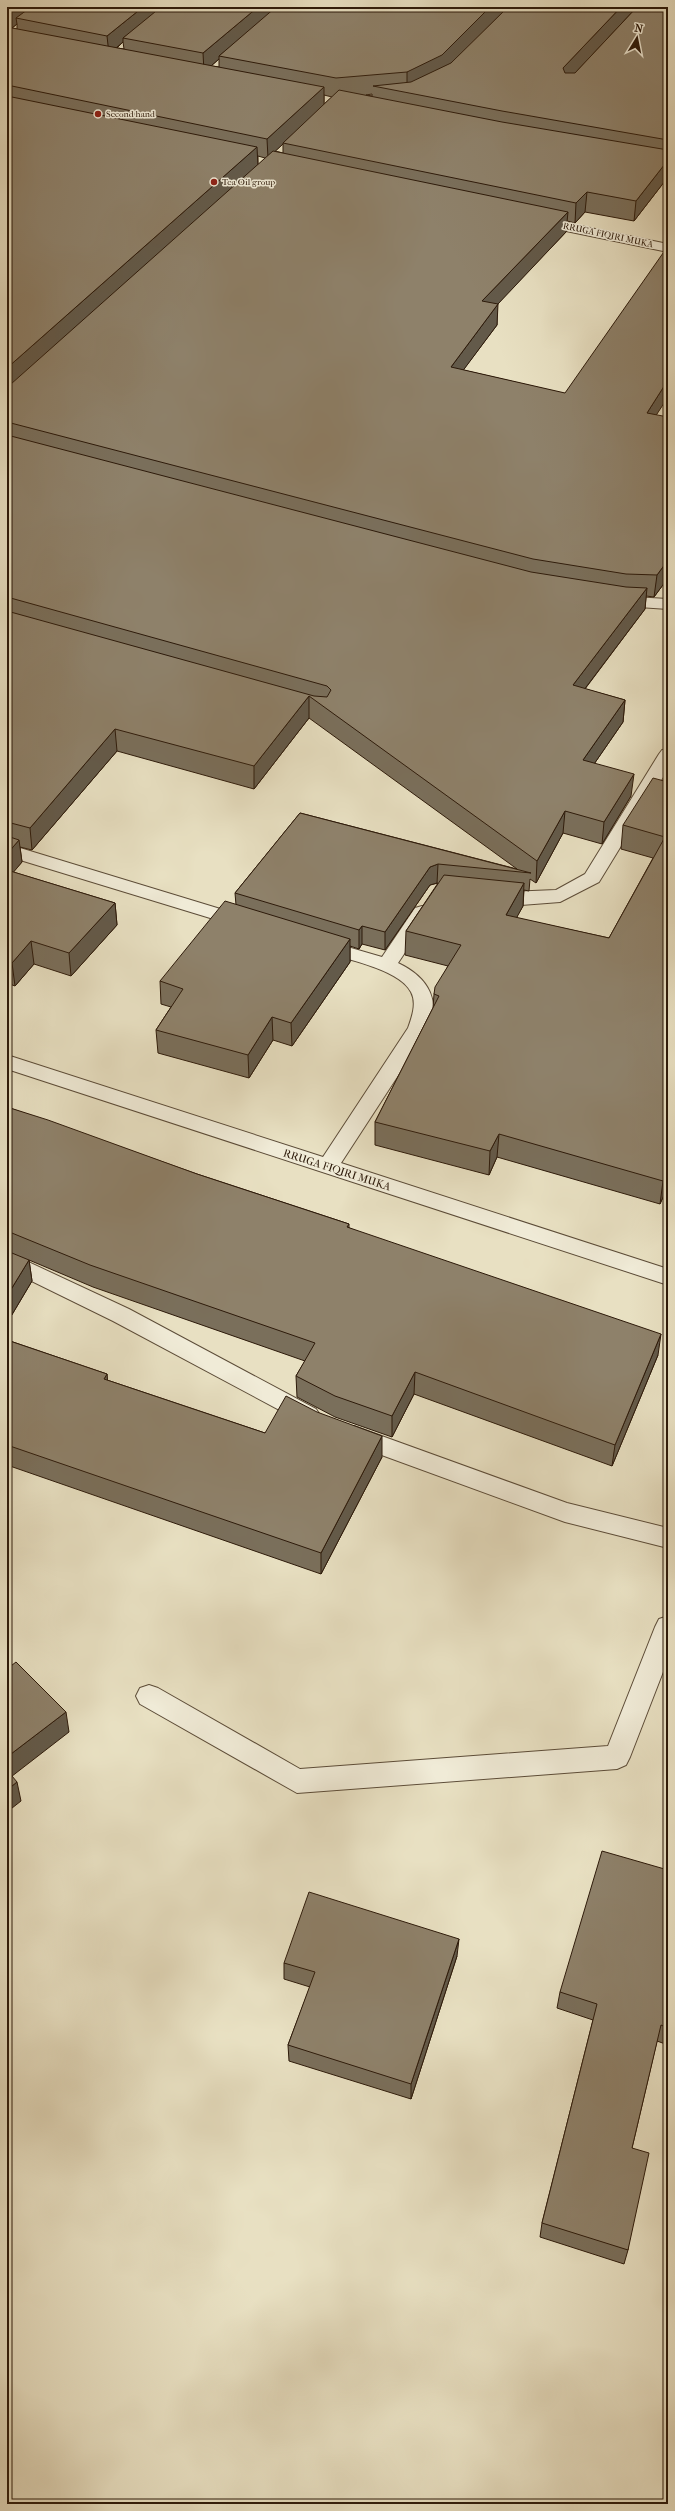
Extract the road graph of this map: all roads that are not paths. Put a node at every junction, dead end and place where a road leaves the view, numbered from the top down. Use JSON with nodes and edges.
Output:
{"nodes":[{"id":1,"x":528,"y":219,"type":"edge"},
{"id":2,"x":668,"y":248,"type":"edge"},
{"id":3,"x":602,"y":600,"type":"edge"},
{"id":4,"x":668,"y":604,"type":"edge"},
{"id":5,"x":668,"y":754,"type":"edge"},
{"id":6,"x":7,"y":850,"type":"edge"},
{"id":7,"x":433,"y":896,"type":"edge"},
{"id":8,"x":480,"y":896,"type":"edge"},
{"id":9,"x":258,"y":926,"type":"edge"},
{"id":10,"x":303,"y":940,"type":"edge"},
{"id":11,"x":387,"y":965,"type":"junction"},
{"id":12,"x":7,"y":1062,"type":"edge"},
{"id":13,"x":327,"y":1167,"type":"junction"},
{"id":14,"x":7,"y":1260,"type":"edge"},
{"id":15,"x":668,"y":1277,"type":"edge"},
{"id":16,"x":668,"y":1538,"type":"edge"},
{"id":17,"x":668,"y":1627,"type":"edge"},
{"id":18,"x":149,"y":1696,"type":"dead end"}],
"edges":[{"from":1,"to":2,"type":"street","name":"RRUGA FIQIRI MUKA"},
{"from":3,"to":4,"type":"street"},
{"from":5,"to":8,"type":"street"},
{"from":6,"to":9,"type":"street"},
{"from":7,"to":11,"type":"street"},
{"from":10,"to":11,"type":"street"},
{"from":11,"to":13,"type":"street"},
{"from":12,"to":13,"type":"street","name":"RRUGA FIQIRI MUKA"},
{"from":13,"to":15,"type":"street","name":"RRUGA FIQIRI MUKA"},
{"from":14,"to":16,"type":"street"},
{"from":17,"to":18,"type":"street"}]}
